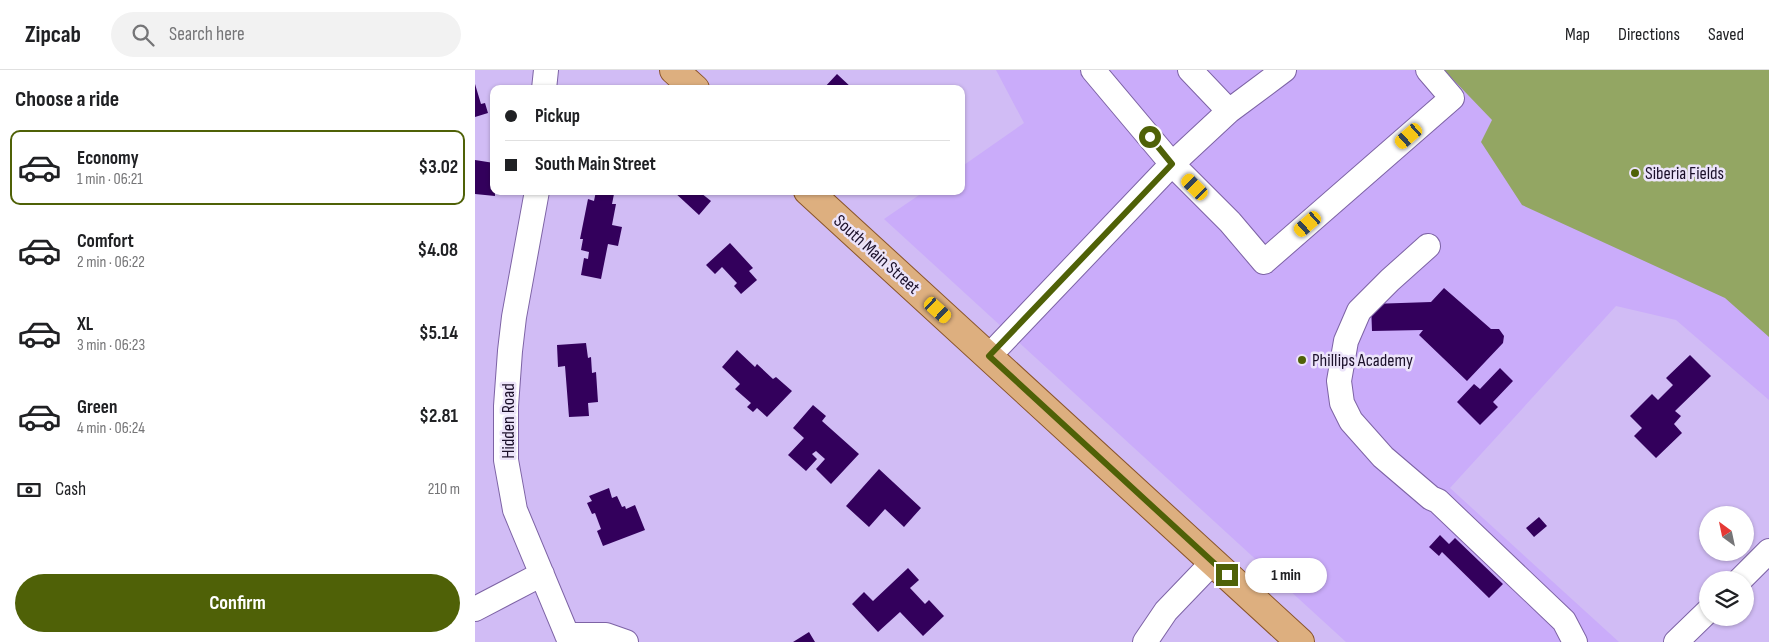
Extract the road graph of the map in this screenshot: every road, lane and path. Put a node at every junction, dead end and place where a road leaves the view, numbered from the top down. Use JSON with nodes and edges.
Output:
{"nodes":[{"id":1,"x":546,"y":70,"type":"edge"},
{"id":2,"x":674,"y":70,"type":"edge"},
{"id":3,"x":1093,"y":70,"type":"edge"},
{"id":4,"x":1190,"y":70,"type":"edge"},
{"id":5,"x":1284,"y":70,"type":"edge"},
{"id":6,"x":1427,"y":70,"type":"edge"},
{"id":7,"x":544,"y":85,"type":"edge"},
{"id":8,"x":691,"y":85,"type":"edge"},
{"id":9,"x":1229,"y":112,"type":"junction"},
{"id":10,"x":1172,"y":164,"type":"junction"},
{"id":11,"x":536,"y":195,"type":"edge"},
{"id":12,"x":811,"y":195,"type":"edge"},
{"id":13,"x":1428,"y":246,"type":"dead end"},
{"id":14,"x":989,"y":356,"type":"junction"},
{"id":15,"x":1769,"y":551,"type":"edge"},
{"id":16,"x":1213,"y":562,"type":"junction"},
{"id":17,"x":1749,"y":571,"type":"edge"},
{"id":18,"x":542,"y":574,"type":"junction"},
{"id":19,"x":475,"y":609,"type":"edge"},
{"id":20,"x":1699,"y":620,"type":"edge"},
{"id":21,"x":569,"y":638,"type":"edge"},
{"id":22,"x":626,"y":642,"type":"edge"},
{"id":23,"x":1145,"y":642,"type":"edge"},
{"id":24,"x":1300,"y":642,"type":"edge"},
{"id":25,"x":1575,"y":642,"type":"edge"},
{"id":26,"x":1676,"y":642,"type":"edge"}],
"edges":[{"from":1,"to":7,"type":"street"},
{"from":2,"to":8,"type":"main road"},
{"from":3,"to":10,"type":"street"},
{"from":4,"to":9,"type":"street"},
{"from":5,"to":9,"type":"street"},
{"from":6,"to":10,"type":"street"},
{"from":9,"to":10,"type":"street"},
{"from":10,"to":14,"type":"street"},
{"from":11,"to":18,"type":"street","name":"Hidden Road"},
{"from":12,"to":14,"type":"main road","name":"South Main Street"},
{"from":13,"to":25,"type":"street"},
{"from":14,"to":16,"type":"main road","name":"South Main Street"},
{"from":15,"to":17,"type":"street"},
{"from":16,"to":23,"type":"street"},
{"from":16,"to":24,"type":"main road","name":"South Main Street"},
{"from":18,"to":19,"type":"street"},
{"from":18,"to":21,"type":"street","name":"Hidden Road"},
{"from":20,"to":26,"type":"street"},
{"from":21,"to":22,"type":"street"}]}
